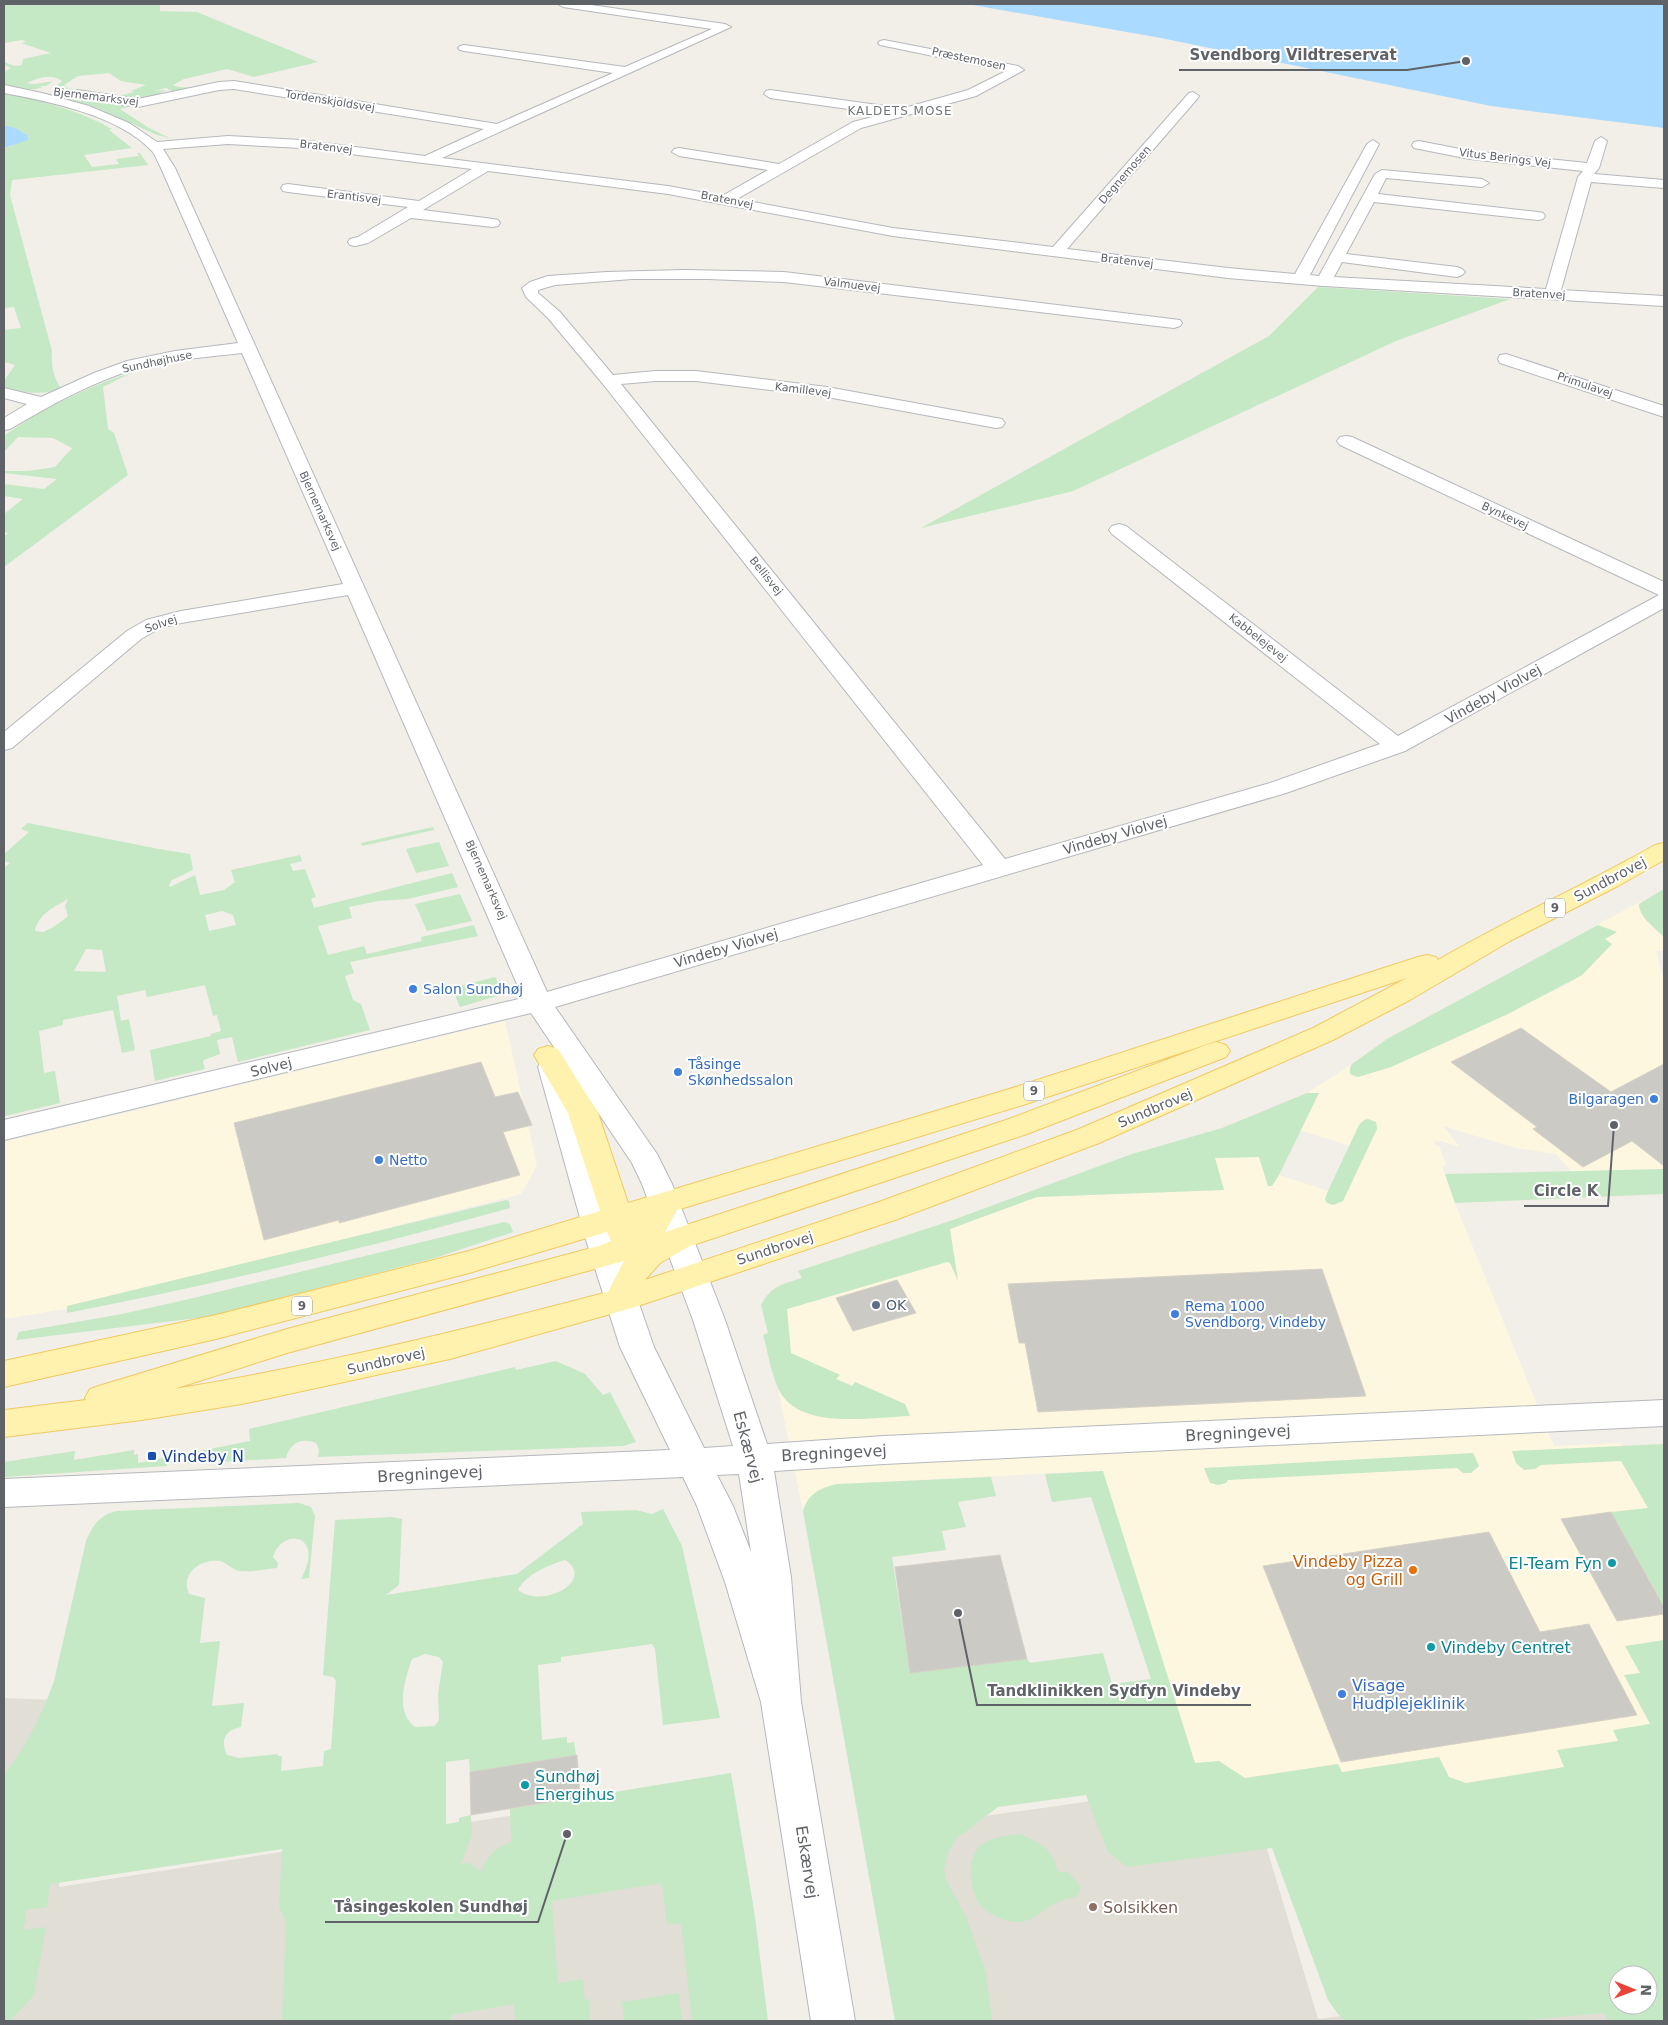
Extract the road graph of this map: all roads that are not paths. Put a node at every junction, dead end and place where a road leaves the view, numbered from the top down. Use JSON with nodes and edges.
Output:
{"nodes":[{"id":1,"x":563,"y":4,"type":"edge"},
{"id":2,"x":884,"y":43,"type":"dead end"},
{"id":3,"x":464,"y":48,"type":"dead end"},
{"id":4,"x":626,"y":71,"type":"junction"},
{"id":5,"x":4,"y":89,"type":"edge"},
{"id":6,"x":29,"y":94,"type":"junction"},
{"id":7,"x":770,"y":94,"type":"dead end"},
{"id":8,"x":1193,"y":96,"type":"dead end"},
{"id":9,"x":163,"y":99,"type":"joint"},
{"id":10,"x":899,"y":112,"type":"junction"},
{"id":11,"x":499,"y":128,"type":"junction"},
{"id":12,"x":1601,"y":141,"type":"dead end"},
{"id":13,"x":1372,"y":144,"type":"dead end"},
{"id":14,"x":1418,"y":145,"type":"dead end"},
{"id":15,"x":152,"y":146,"type":"junction"},
{"id":16,"x":679,"y":152,"type":"dead end"},
{"id":17,"x":428,"y":159,"type":"junction"},
{"id":18,"x":486,"y":167,"type":"junction"},
{"id":19,"x":782,"y":168,"type":"junction"},
{"id":20,"x":1588,"y":173,"type":"junction"},
{"id":21,"x":1482,"y":183,"type":"dead end"},
{"id":22,"x":1664,"y":184,"type":"edge"},
{"id":23,"x":288,"y":188,"type":"dead end"},
{"id":24,"x":1369,"y":197,"type":"junction"},
{"id":25,"x":725,"y":200,"type":"junction"},
{"id":26,"x":421,"y":205,"type":"junction"},
{"id":27,"x":408,"y":213,"type":"junction"},
{"id":28,"x":1538,"y":216,"type":"dead end"},
{"id":29,"x":492,"y":223,"type":"dead end"},
{"id":30,"x":355,"y":242,"type":"dead end"},
{"id":31,"x":1056,"y":253,"type":"junction"},
{"id":32,"x":1337,"y":258,"type":"junction"},
{"id":33,"x":1469,"y":273,"type":"dead end"},
{"id":34,"x":1497,"y":276,"type":"dead end"},
{"id":35,"x":1300,"y":279,"type":"junction"},
{"id":36,"x":1525,"y":280,"type":"dead end"},
{"id":37,"x":1324,"y":281,"type":"junction"},
{"id":38,"x":530,"y":288,"type":"joint"},
{"id":39,"x":1552,"y":295,"type":"junction"},
{"id":40,"x":1664,"y":301,"type":"edge"},
{"id":41,"x":1174,"y":323,"type":"dead end"},
{"id":42,"x":247,"y":347,"type":"junction"},
{"id":43,"x":1506,"y":359,"type":"dead end"},
{"id":44,"x":609,"y":380,"type":"junction"},
{"id":45,"x":4,"y":393,"type":"edge"},
{"id":46,"x":43,"y":403,"type":"junction"},
{"id":47,"x":1664,"y":412,"type":"edge"},
{"id":48,"x":996,"y":423,"type":"dead end"},
{"id":49,"x":4,"y":425,"type":"edge"},
{"id":50,"x":1346,"y":441,"type":"dead end"},
{"id":51,"x":1119,"y":530,"type":"dead end"},
{"id":52,"x":355,"y":588,"type":"junction"},
{"id":53,"x":1664,"y":590,"type":"edge"},
{"id":54,"x":1664,"y":600,"type":"edge"},
{"id":55,"x":4,"y":743,"type":"edge"},
{"id":56,"x":1397,"y":746,"type":"junction"},
{"id":57,"x":1664,"y":850,"type":"edge"},
{"id":58,"x":999,"y":868,"type":"junction"},
{"id":59,"x":1501,"y":935,"type":"junction"},
{"id":60,"x":1401,"y":973,"type":"junction"},
{"id":61,"x":538,"y":1002,"type":"junction"},
{"id":62,"x":4,"y":1130,"type":"edge"},
{"id":63,"x":665,"y":1203,"type":"junction"},
{"id":64,"x":607,"y":1220,"type":"junction"},
{"id":65,"x":678,"y":1238,"type":"junction"},
{"id":66,"x":625,"y":1255,"type":"junction"},
{"id":67,"x":692,"y":1275,"type":"junction"},
{"id":68,"x":621,"y":1300,"type":"junction"},
{"id":69,"x":4,"y":1374,"type":"edge"},
{"id":70,"x":1664,"y":1413,"type":"edge"},
{"id":71,"x":16,"y":1422,"type":"edge"},
{"id":72,"x":754,"y":1457,"type":"junction"},
{"id":73,"x":696,"y":1463,"type":"junction"},
{"id":74,"x":4,"y":1493,"type":"edge"},
{"id":75,"x":781,"y":1702,"type":"junction"},
{"id":76,"x":832,"y":2021,"type":"edge"}],
"edges":[{"from":1,"to":4,"type":"street"},
{"from":2,"to":10,"type":"street","name":"Præstemosen"},
{"from":3,"to":4,"type":"street"},
{"from":4,"to":11,"type":"street"},
{"from":5,"to":6,"type":"street","name":"Bjernemarksvej"},
{"from":6,"to":9,"type":"street","name":"Bjernemarksvej"},
{"from":6,"to":15,"type":"street","name":"Bjernemarksvej"},
{"from":7,"to":10,"type":"street","name":"Præstemosen"},
{"from":8,"to":31,"type":"street","name":"Degnemosen"},
{"from":9,"to":11,"type":"street","name":"Tordenskjoldsvej"},
{"from":10,"to":19,"type":"street","name":"Præstemosen"},
{"from":11,"to":17,"type":"street"},
{"from":12,"to":20,"type":"street"},
{"from":13,"to":35,"type":"street"},
{"from":14,"to":20,"type":"street","name":"Vitus Berings Vej"},
{"from":15,"to":17,"type":"street","name":"Bratenvej"},
{"from":15,"to":42,"type":"street","name":"Bjernemarksvej"},
{"from":16,"to":19,"type":"street"},
{"from":17,"to":18,"type":"street","name":"Bratenvej"},
{"from":18,"to":25,"type":"street","name":"Bratenvej"},
{"from":18,"to":26,"type":"street","name":"Erantisvej"},
{"from":19,"to":25,"type":"street","name":"Præstemosen"},
{"from":20,"to":22,"type":"street","name":"Vitus Berings Vej"},
{"from":20,"to":39,"type":"street"},
{"from":21,"to":24,"type":"street"},
{"from":23,"to":26,"type":"street","name":"Erantisvej"},
{"from":24,"to":28,"type":"street"},
{"from":24,"to":32,"type":"street"},
{"from":25,"to":31,"type":"street","name":"Bratenvej"},
{"from":26,"to":27,"type":"street","name":"Erantisvej"},
{"from":27,"to":29,"type":"street"},
{"from":27,"to":30,"type":"street","name":"Erantisvej"},
{"from":31,"to":35,"type":"street","name":"Bratenvej"},
{"from":32,"to":33,"type":"street"},
{"from":32,"to":37,"type":"street"},
{"from":34,"to":36,"type":"street","name":"Bratenvej"},
{"from":35,"to":37,"type":"street","name":"Bratenvej"},
{"from":37,"to":39,"type":"street","name":"Bratenvej"},
{"from":38,"to":41,"type":"street","name":"Valmuevej"},
{"from":38,"to":44,"type":"street","name":"Bellisvej"},
{"from":39,"to":40,"type":"street","name":"Bratenvej"},
{"from":42,"to":46,"type":"street","name":"Sundhøjhuse"},
{"from":42,"to":52,"type":"street","name":"Bjernemarksvej"},
{"from":43,"to":47,"type":"street","name":"Primulavej"},
{"from":44,"to":48,"type":"street","name":"Kamillevej"},
{"from":44,"to":58,"type":"street","name":"Bellisvej"},
{"from":45,"to":46,"type":"street"},
{"from":46,"to":49,"type":"street","name":"Sundhøjhuse"},
{"from":50,"to":53,"type":"street","name":"Bynkevej"},
{"from":51,"to":56,"type":"street","name":"Kabbelejevej"},
{"from":52,"to":55,"type":"street","name":"Solvej"},
{"from":52,"to":61,"type":"street","name":"Bjernemarksvej"},
{"from":54,"to":56,"type":"street","name":"Vindeby Violvej"},
{"from":56,"to":58,"type":"street","name":"Vindeby Violvej"},
{"from":57,"to":59,"type":"main road","name":"Sundbrovej","number":"9"},
{"from":58,"to":61,"type":"street","name":"Vindeby Violvej"},
{"from":59,"to":60,"type":"main road","name":"Sundbrovej","number":"9"},
{"from":59,"to":67,"type":"main road","name":"Sundbrovej","number":"9"},
{"from":60,"to":63,"type":"main road","name":"Sundbrovej","number":"9"},
{"from":60,"to":65,"type":"main road"},
{"from":61,"to":62,"type":"street","name":"Solvej"},
{"from":61,"to":63,"type":"street","name":"Bjernemarksvej"},
{"from":61,"to":64,"type":"street","name":"Bjernemarksvej"},
{"from":63,"to":64,"type":"main road","name":"Sundbrovej","number":"9"},
{"from":63,"to":65,"type":"street","name":"Eskærvej"},
{"from":63,"to":66,"type":"main road"},
{"from":64,"to":66,"type":"street","name":"Bjernemarksvej"},
{"from":64,"to":69,"type":"main road","name":"Sundbrovej","number":"9"},
{"from":65,"to":66,"type":"main road"},
{"from":65,"to":67,"type":"street","name":"Eskærvej"},
{"from":66,"to":67,"type":"main road"},
{"from":66,"to":68,"type":"main road"},
{"from":66,"to":71,"type":"main road"},
{"from":67,"to":68,"type":"main road","name":"Sundbrovej","number":"9"},
{"from":67,"to":72,"type":"street","name":"Eskærvej"},
{"from":68,"to":71,"type":"main road","name":"Sundbrovej","number":"9"},
{"from":68,"to":73,"type":"street","name":"Eskærvej"},
{"from":70,"to":72,"type":"street","name":"Bregningevej"},
{"from":72,"to":73,"type":"street","name":"Bregningevej"},
{"from":72,"to":75,"type":"street","name":"Eskærvej"},
{"from":73,"to":74,"type":"street","name":"Bregningevej"},
{"from":73,"to":75,"type":"street","name":"Eskærvej"},
{"from":75,"to":76,"type":"street","name":"Eskærvej"}]}
